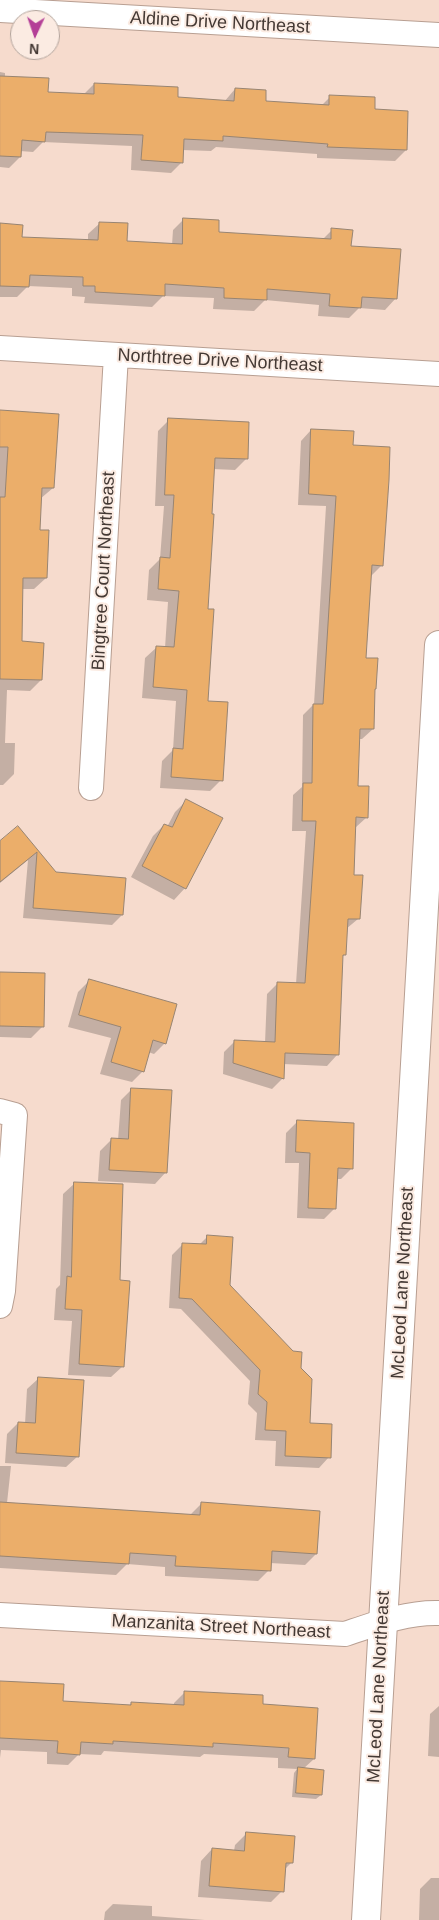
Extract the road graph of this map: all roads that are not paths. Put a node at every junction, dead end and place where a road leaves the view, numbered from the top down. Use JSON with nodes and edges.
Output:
{"nodes":[{"id":1,"x":0,"y":10,"type":"edge"},
{"id":2,"x":439,"y":36,"type":"edge"},
{"id":3,"x":0,"y":348,"type":"edge"},
{"id":4,"x":116,"y":355,"type":"junction"},
{"id":5,"x":439,"y":374,"type":"edge"},
{"id":6,"x":439,"y":645,"type":"edge"},
{"id":7,"x":435,"y":787,"type":"edge"},
{"id":8,"x":91,"y":788,"type":"dead end"},
{"id":9,"x":8,"y":1113,"type":"edge"},
{"id":10,"x":0,"y":1306,"type":"edge"},
{"id":11,"x":439,"y":1613,"type":"edge"},
{"id":12,"x":0,"y":1615,"type":"edge"},
{"id":13,"x":383,"y":1622,"type":"junction"},
{"id":14,"x":366,"y":1920,"type":"edge"}],
"edges":[{"from":1,"to":2,"type":"street","name":"Aldine Drive Northeast"},
{"from":3,"to":4,"type":"street","name":"Northtree Drive Northeast"},
{"from":4,"to":5,"type":"street","name":"Northtree Drive Northeast"},
{"from":4,"to":8,"type":"street","name":"Bingtree Court Northeast"},
{"from":6,"to":7,"type":"street","name":"McLeod Lane Northeast"},
{"from":7,"to":13,"type":"street","name":"McLeod Lane Northeast"},
{"from":9,"to":10,"type":"street"},
{"from":11,"to":13,"type":"street","name":"Manzanita Street Northeast"},
{"from":12,"to":13,"type":"street","name":"Manzanita Street Northeast"},
{"from":13,"to":14,"type":"street","name":"McLeod Lane Northeast"}]}
